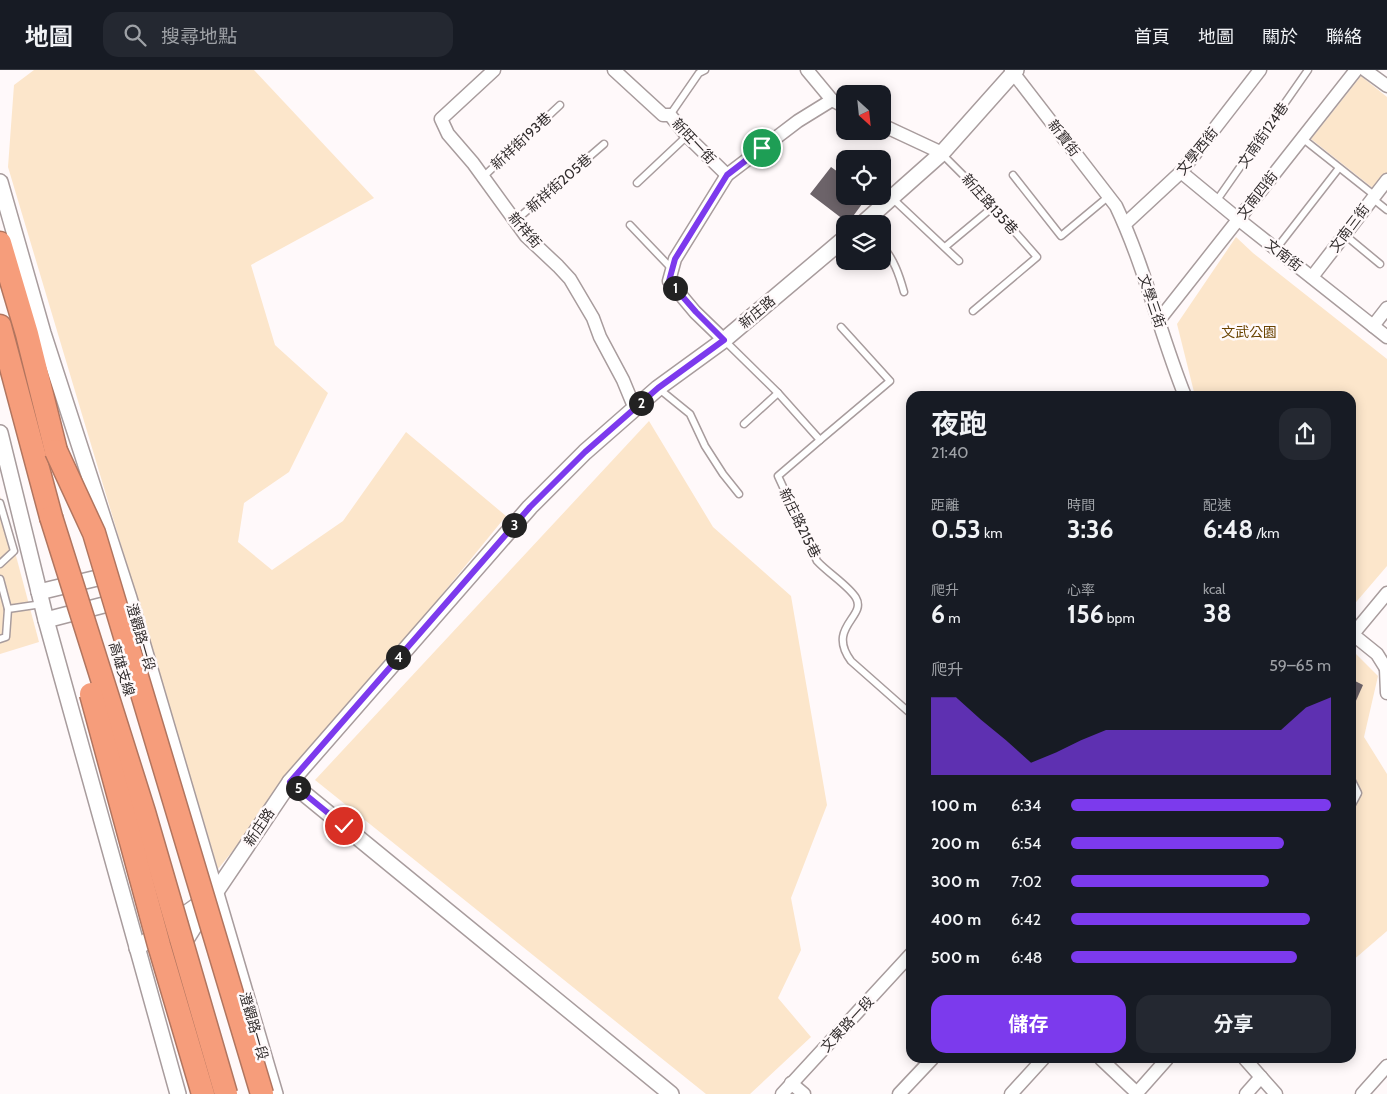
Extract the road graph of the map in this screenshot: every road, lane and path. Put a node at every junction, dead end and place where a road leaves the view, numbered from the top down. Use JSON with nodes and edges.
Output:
{"nodes":[{"id":1,"x":494,"y":70,"type":"edge"},
{"id":2,"x":614,"y":70,"type":"edge"},
{"id":3,"x":706,"y":70,"type":"edge"},
{"id":4,"x":807,"y":70,"type":"edge"},
{"id":5,"x":1260,"y":70,"type":"edge"},
{"id":6,"x":1308,"y":70,"type":"edge"},
{"id":7,"x":1356,"y":70,"type":"edge"},
{"id":8,"x":1365,"y":70,"type":"edge"},
{"id":9,"x":1013,"y":71,"type":"edge"},
{"id":10,"x":698,"y":72,"type":"edge"},
{"id":11,"x":1387,"y":86,"type":"edge"},
{"id":12,"x":832,"y":100,"type":"junction"},
{"id":13,"x":836,"y":102,"type":"edge"},
{"id":14,"x":560,"y":105,"type":"dead end"},
{"id":15,"x":670,"y":115,"type":"junction"},
{"id":16,"x":891,"y":129,"type":"edge"},
{"id":17,"x":687,"y":136,"type":"junction"},
{"id":18,"x":1302,"y":138,"type":"junction"},
{"id":19,"x":604,"y":144,"type":"dead end"},
{"id":20,"x":942,"y":153,"type":"junction"},
{"id":21,"x":1339,"y":168,"type":"junction"},
{"id":22,"x":1182,"y":172,"type":"junction"},
{"id":23,"x":727,"y":175,"type":"junction"},
{"id":24,"x":1013,"y":175,"type":"dead end"},
{"id":25,"x":483,"y":177,"type":"junction"},
{"id":26,"x":1387,"y":180,"type":"edge"},
{"id":27,"x":0,"y":182,"type":"edge"},
{"id":28,"x":637,"y":183,"type":"dead end"},
{"id":29,"x":891,"y":197,"type":"joint"},
{"id":30,"x":1373,"y":197,"type":"junction"},
{"id":31,"x":1217,"y":200,"type":"junction"},
{"id":32,"x":1112,"y":201,"type":"junction"},
{"id":33,"x":883,"y":205,"type":"edge"},
{"id":34,"x":992,"y":207,"type":"junction"},
{"id":35,"x":1387,"y":210,"type":"edge"},
{"id":36,"x":872,"y":215,"type":"edge"},
{"id":37,"x":1238,"y":219,"type":"junction"},
{"id":38,"x":515,"y":221,"type":"junction"},
{"id":39,"x":1125,"y":224,"type":"junction"},
{"id":40,"x":630,"y":225,"type":"dead end"},
{"id":41,"x":1344,"y":234,"type":"junction"},
{"id":42,"x":0,"y":243,"type":"edge"},
{"id":43,"x":836,"y":246,"type":"edge"},
{"id":44,"x":945,"y":247,"type":"junction"},
{"id":45,"x":1276,"y":250,"type":"junction"},
{"id":46,"x":891,"y":255,"type":"edge"},
{"id":47,"x":959,"y":261,"type":"dead end"},
{"id":48,"x":1380,"y":264,"type":"dead end"},
{"id":49,"x":672,"y":269,"type":"junction"},
{"id":50,"x":1312,"y":277,"type":"junction"},
{"id":51,"x":904,"y":292,"type":"dead end"},
{"id":52,"x":1387,"y":308,"type":"edge"},
{"id":53,"x":973,"y":311,"type":"dead end"},
{"id":54,"x":1159,"y":320,"type":"junction"},
{"id":55,"x":0,"y":326,"type":"edge"},
{"id":56,"x":1373,"y":326,"type":"junction"},
{"id":57,"x":841,"y":327,"type":"dead end"},
{"id":58,"x":1387,"y":337,"type":"edge"},
{"id":59,"x":724,"y":340,"type":"junction"},
{"id":60,"x":658,"y":388,"type":"junction"},
{"id":61,"x":1183,"y":391,"type":"edge"},
{"id":62,"x":778,"y":393,"type":"junction"},
{"id":63,"x":635,"y":409,"type":"junction"},
{"id":64,"x":744,"y":424,"type":"dead end"},
{"id":65,"x":0,"y":433,"type":"edge"},
{"id":66,"x":820,"y":440,"type":"junction"},
{"id":67,"x":56,"y":450,"type":"junction"},
{"id":68,"x":739,"y":494,"type":"dead end"},
{"id":69,"x":0,"y":503,"type":"edge"},
{"id":70,"x":52,"y":517,"type":"junction"},
{"id":71,"x":0,"y":564,"type":"edge"},
{"id":72,"x":121,"y":572,"type":"junction"},
{"id":73,"x":0,"y":579,"type":"edge"},
{"id":74,"x":1387,"y":593,"type":"edge"},
{"id":75,"x":41,"y":598,"type":"junction"},
{"id":76,"x":129,"y":598,"type":"junction"},
{"id":77,"x":8,"y":610,"type":"junction"},
{"id":78,"x":46,"y":620,"type":"junction"},
{"id":79,"x":1356,"y":628,"type":"edge"},
{"id":80,"x":1356,"y":636,"type":"edge"},
{"id":81,"x":0,"y":639,"type":"edge"},
{"id":82,"x":1386,"y":669,"type":"edge"},
{"id":83,"x":1387,"y":693,"type":"edge"},
{"id":84,"x":906,"y":710,"type":"edge"},
{"id":85,"x":290,"y":782,"type":"junction"},
{"id":86,"x":215,"y":893,"type":"junction"},
{"id":87,"x":137,"y":948,"type":"junction"},
{"id":88,"x":906,"y":959,"type":"edge"},
{"id":89,"x":150,"y":994,"type":"junction"},
{"id":90,"x":928,"y":1063,"type":"edge"},
{"id":91,"x":1039,"y":1063,"type":"edge"},
{"id":92,"x":1105,"y":1063,"type":"edge"},
{"id":93,"x":1164,"y":1063,"type":"edge"},
{"id":94,"x":1249,"y":1063,"type":"edge"},
{"id":95,"x":1387,"y":1066,"type":"edge"},
{"id":96,"x":1261,"y":1077,"type":"junction"},
{"id":97,"x":792,"y":1083,"type":"junction"},
{"id":98,"x":178,"y":1094,"type":"edge"},
{"id":99,"x":203,"y":1094,"type":"edge"},
{"id":100,"x":226,"y":1094,"type":"edge"},
{"id":101,"x":250,"y":1094,"type":"edge"},
{"id":102,"x":262,"y":1094,"type":"edge"},
{"id":103,"x":275,"y":1094,"type":"edge"},
{"id":104,"x":671,"y":1094,"type":"edge"},
{"id":105,"x":782,"y":1094,"type":"edge"},
{"id":106,"x":804,"y":1094,"type":"edge"},
{"id":107,"x":899,"y":1094,"type":"edge"},
{"id":108,"x":1011,"y":1094,"type":"edge"},
{"id":109,"x":1137,"y":1094,"type":"edge"},
{"id":110,"x":1246,"y":1094,"type":"edge"},
{"id":111,"x":1276,"y":1094,"type":"edge"},
{"id":112,"x":1362,"y":1094,"type":"edge"}],
"edges":[{"from":1,"to":25,"type":"street","name":"新祥街"},
{"from":2,"to":15,"type":"street","name":"新旺一街"},
{"from":3,"to":10,"type":"lane"},
{"from":4,"to":12,"type":"street"},
{"from":5,"to":22,"type":"street","name":"文學西街"},
{"from":6,"to":31,"type":"lane","name":"文南街124巷"},
{"from":7,"to":18,"type":"street","name":"文南四街"},
{"from":8,"to":11,"type":"street"},
{"from":9,"to":20,"type":"street"},
{"from":9,"to":32,"type":"street","name":"新寶街"},
{"from":10,"to":15,"type":"lane"},
{"from":12,"to":13,"type":"street"},
{"from":12,"to":23,"type":"street"},
{"from":14,"to":25,"type":"lane","name":"新祥街193巷"},
{"from":15,"to":17,"type":"street","name":"新旺一街"},
{"from":16,"to":20,"type":"street"},
{"from":17,"to":23,"type":"street","name":"新旺一街"},
{"from":17,"to":28,"type":"lane"},
{"from":18,"to":21,"type":"lane"},
{"from":18,"to":37,"type":"street","name":"文南四街"},
{"from":19,"to":38,"type":"lane","name":"新祥街205巷"},
{"from":20,"to":29,"type":"street"},
{"from":20,"to":34,"type":"lane","name":"新庄路135巷"},
{"from":21,"to":30,"type":"lane"},
{"from":21,"to":45,"type":"lane"},
{"from":22,"to":31,"type":"street","name":"文南街"},
{"from":22,"to":39,"type":"street","name":"文學西街"},
{"from":23,"to":49,"type":"street"},
{"from":24,"to":32,"type":"lane"},
{"from":25,"to":38,"type":"street","name":"新祥街"},
{"from":26,"to":30,"type":"street","name":"文南三街"},
{"from":27,"to":72,"type":"street","name":"澄觀路一段"},
{"from":29,"to":44,"type":"lane"},
{"from":30,"to":35,"type":"lane"},
{"from":30,"to":41,"type":"street","name":"文南三街"},
{"from":31,"to":37,"type":"street","name":"文南街"},
{"from":32,"to":39,"type":"street","name":"文學三街"},
{"from":33,"to":36,"type":"street"},
{"from":34,"to":44,"type":"lane"},
{"from":34,"to":53,"type":"lane","name":"新庄路135巷"},
{"from":37,"to":45,"type":"street","name":"文南街"},
{"from":37,"to":54,"type":"street","name":"文南四街"},
{"from":38,"to":63,"type":"street","name":"新祥街"},
{"from":39,"to":54,"type":"street","name":"文學三街"},
{"from":40,"to":49,"type":"lane"},
{"from":41,"to":48,"type":"lane"},
{"from":41,"to":50,"type":"street","name":"文南三街"},
{"from":42,"to":67,"type":"highway","name":"高雄支線"},
{"from":43,"to":59,"type":"street","name":"新庄路"},
{"from":44,"to":47,"type":"lane"},
{"from":45,"to":50,"type":"street","name":"文南街"},
{"from":46,"to":51,"type":"lane"},
{"from":49,"to":59,"type":"street"},
{"from":50,"to":56,"type":"street","name":"文南街"},
{"from":52,"to":56,"type":"street"},
{"from":54,"to":61,"type":"street","name":"文學三街"},
{"from":55,"to":70,"type":"highway","name":"高雄支線"},
{"from":56,"to":58,"type":"street","name":"文南街"},
{"from":57,"to":66,"type":"lane"},
{"from":59,"to":60,"type":"street","name":"新庄路"},
{"from":59,"to":62,"type":"lane"},
{"from":60,"to":63,"type":"street","name":"新庄路"},
{"from":60,"to":68,"type":"lane"},
{"from":62,"to":64,"type":"lane"},
{"from":62,"to":66,"type":"lane"},
{"from":63,"to":85,"type":"street","name":"新庄路"},
{"from":65,"to":75,"type":"street"},
{"from":66,"to":84,"type":"lane","name":"新庄路215巷"},
{"from":67,"to":101,"type":"highway","name":"高雄支線","bridge":true},
{"from":67,"to":102,"type":"highway","bridge":true},
{"from":69,"to":71,"type":"lane"},
{"from":70,"to":99,"type":"highway","bridge":true},
{"from":70,"to":100,"type":"highway","name":"高雄支線","bridge":true},
{"from":72,"to":75,"type":"street"},
{"from":72,"to":76,"type":"street","name":"澄觀路一段"},
{"from":73,"to":77,"type":"lane"},
{"from":74,"to":79,"type":"street"},
{"from":75,"to":77,"type":"lane"},
{"from":75,"to":78,"type":"street"},
{"from":76,"to":78,"type":"street"},
{"from":76,"to":86,"type":"street","name":"澄觀路一段"},
{"from":77,"to":81,"type":"lane"},
{"from":78,"to":87,"type":"street"},
{"from":80,"to":82,"type":"street"},
{"from":82,"to":83,"type":"street"},
{"from":85,"to":86,"type":"street","name":"新庄路"},
{"from":85,"to":104,"type":"street"},
{"from":86,"to":87,"type":"street","name":"新庄路"},
{"from":86,"to":89,"type":"street"},
{"from":86,"to":103,"type":"street","name":"澄觀路一段"},
{"from":87,"to":89,"type":"street"},
{"from":88,"to":97,"type":"street","name":"文東路一段"},
{"from":89,"to":98,"type":"street"},
{"from":90,"to":107,"type":"street"},
{"from":91,"to":108,"type":"street"},
{"from":92,"to":109,"type":"street"},
{"from":93,"to":109,"type":"street"},
{"from":94,"to":96,"type":"street"},
{"from":95,"to":112,"type":"street"},
{"from":96,"to":110,"type":"street"},
{"from":96,"to":111,"type":"street"},
{"from":97,"to":105,"type":"street","name":"文東路一段"},
{"from":97,"to":106,"type":"street"}]}
